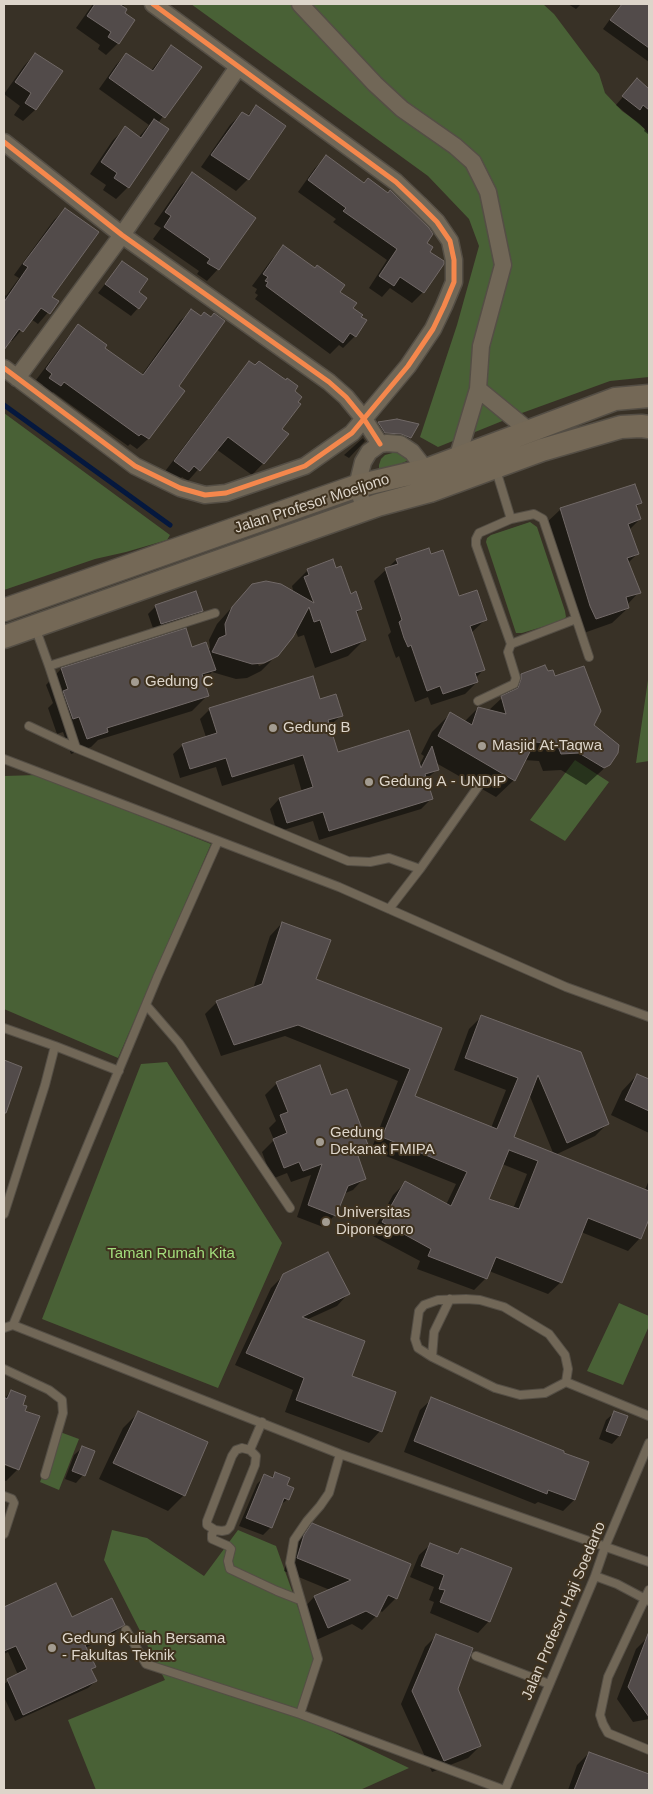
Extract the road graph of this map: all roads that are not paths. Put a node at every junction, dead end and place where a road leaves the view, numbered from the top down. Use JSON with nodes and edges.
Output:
{"nodes":[{"id":1,"x":153,"y":4,"type":"edge"},
{"id":2,"x":300,"y":4,"type":"edge"},
{"id":3,"x":238,"y":66,"type":"junction"},
{"id":4,"x":4,"y":142,"type":"edge"},
{"id":5,"x":122,"y":235,"type":"junction"},
{"id":6,"x":4,"y":368,"type":"edge"},
{"id":7,"x":17,"y":378,"type":"junction"},
{"id":8,"x":478,"y":389,"type":"junction"},
{"id":9,"x":649,"y":396,"type":"edge"},
{"id":10,"x":364,"y":419,"type":"junction"},
{"id":11,"x":649,"y":427,"type":"edge"},
{"id":12,"x":528,"y":430,"type":"junction"},
{"id":13,"x":380,"y":444,"type":"junction"},
{"id":14,"x":542,"y":450,"type":"junction"},
{"id":15,"x":457,"y":459,"type":"junction"},
{"id":16,"x":496,"y":468,"type":"junction"},
{"id":17,"x":428,"y":480,"type":"junction"},
{"id":18,"x":357,"y":486,"type":"junction"},
{"id":19,"x":365,"y":510,"type":"junction"},
{"id":20,"x":512,"y":519,"type":"junction"},
{"id":21,"x":4,"y":610,"type":"edge"},
{"id":22,"x":215,"y":613,"type":"dead end"},
{"id":23,"x":576,"y":619,"type":"junction"},
{"id":24,"x":35,"y":626,"type":"junction"},
{"id":25,"x":4,"y":637,"type":"edge"},
{"id":26,"x":510,"y":644,"type":"junction"},
{"id":27,"x":589,"y":657,"type":"dead end"},
{"id":28,"x":49,"y":666,"type":"junction"},
{"id":29,"x":478,"y":701,"type":"dead end"},
{"id":30,"x":29,"y":726,"type":"dead end"},
{"id":31,"x":76,"y":748,"type":"junction"},
{"id":32,"x":4,"y":759,"type":"edge"},
{"id":33,"x":482,"y":781,"type":"dead end"},
{"id":34,"x":218,"y":841,"type":"junction"},
{"id":35,"x":420,"y":869,"type":"junction"},
{"id":36,"x":389,"y":909,"type":"junction"},
{"id":37,"x":147,"y":1006,"type":"junction"},
{"id":38,"x":649,"y":1017,"type":"edge"},
{"id":39,"x":4,"y":1028,"type":"edge"},
{"id":40,"x":55,"y":1046,"type":"junction"},
{"id":41,"x":119,"y":1071,"type":"junction"},
{"id":42,"x":290,"y":1208,"type":"dead end"},
{"id":43,"x":4,"y":1214,"type":"edge"},
{"id":44,"x":450,"y":1299,"type":"junction"},
{"id":45,"x":13,"y":1325,"type":"junction"},
{"id":46,"x":4,"y":1328,"type":"edge"},
{"id":47,"x":432,"y":1357,"type":"junction"},
{"id":48,"x":4,"y":1369,"type":"edge"},
{"id":49,"x":566,"y":1382,"type":"junction"},
{"id":50,"x":649,"y":1416,"type":"edge"},
{"id":51,"x":262,"y":1422,"type":"junction"},
{"id":52,"x":649,"y":1443,"type":"edge"},
{"id":53,"x":250,"y":1450,"type":"junction"},
{"id":54,"x":340,"y":1454,"type":"junction"},
{"id":55,"x":45,"y":1474,"type":"dead end"},
{"id":56,"x":4,"y":1496,"type":"edge"},
{"id":57,"x":215,"y":1530,"type":"junction"},
{"id":58,"x":4,"y":1534,"type":"edge"},
{"id":59,"x":605,"y":1547,"type":"junction"},
{"id":60,"x":649,"y":1562,"type":"edge"},
{"id":61,"x":596,"y":1576,"type":"junction"},
{"id":62,"x":649,"y":1590,"type":"edge"},
{"id":63,"x":300,"y":1600,"type":"junction"},
{"id":64,"x":647,"y":1600,"type":"edge"},
{"id":65,"x":126,"y":1630,"type":"dead end"},
{"id":66,"x":476,"y":1656,"type":"dead end"},
{"id":67,"x":549,"y":1684,"type":"junction"},
{"id":68,"x":300,"y":1714,"type":"junction"},
{"id":69,"x":649,"y":1750,"type":"edge"},
{"id":70,"x":504,"y":1790,"type":"edge"}],
"edges":[{"from":1,"to":3,"type":"street"},
{"from":2,"to":8,"type":"street"},
{"from":3,"to":5,"type":"street"},
{"from":3,"to":10,"type":"street"},
{"from":4,"to":5,"type":"street"},
{"from":5,"to":7,"type":"street"},
{"from":5,"to":10,"type":"street"},
{"from":6,"to":7,"type":"street"},
{"from":7,"to":10,"type":"street"},
{"from":8,"to":12,"type":"street"},
{"from":8,"to":15,"type":"street"},
{"from":9,"to":12,"type":"street","name":"Jalan Profesor Moeljono"},
{"from":10,"to":13,"type":"street"},
{"from":11,"to":14,"type":"street"},
{"from":12,"to":14,"type":"street"},
{"from":12,"to":15,"type":"street","name":"Jalan Profesor Moeljono"},
{"from":13,"to":17,"type":"street"},
{"from":13,"to":18,"type":"street"},
{"from":14,"to":16,"type":"street"},
{"from":15,"to":17,"type":"street","name":"Jalan Profesor Moeljono"},
{"from":16,"to":17,"type":"street"},
{"from":16,"to":20,"type":"lane"},
{"from":17,"to":18,"type":"street","name":"Jalan Profesor Moeljono"},
{"from":17,"to":19,"type":"street"},
{"from":18,"to":19,"type":"street"},
{"from":18,"to":21,"type":"street","name":"Jalan Profesor Moeljono"},
{"from":19,"to":24,"type":"street"},
{"from":20,"to":23,"type":"lane"},
{"from":20,"to":26,"type":"lane"},
{"from":22,"to":28,"type":"lane"},
{"from":23,"to":26,"type":"lane"},
{"from":23,"to":27,"type":"lane"},
{"from":24,"to":25,"type":"street"},
{"from":24,"to":28,"type":"lane"},
{"from":26,"to":29,"type":"lane"},
{"from":28,"to":31,"type":"lane"},
{"from":30,"to":31,"type":"lane"},
{"from":31,"to":35,"type":"lane"},
{"from":32,"to":34,"type":"lane"},
{"from":33,"to":35,"type":"lane"},
{"from":34,"to":36,"type":"lane"},
{"from":34,"to":37,"type":"lane"},
{"from":35,"to":36,"type":"lane"},
{"from":36,"to":38,"type":"lane"},
{"from":37,"to":41,"type":"lane"},
{"from":37,"to":42,"type":"lane"},
{"from":39,"to":40,"type":"lane"},
{"from":40,"to":41,"type":"lane"},
{"from":40,"to":43,"type":"lane"},
{"from":41,"to":45,"type":"lane"},
{"from":44,"to":47,"type":"lane"},
{"from":44,"to":47,"type":"lane"},
{"from":44,"to":49,"type":"lane"},
{"from":45,"to":46,"type":"lane"},
{"from":45,"to":51,"type":"lane"},
{"from":47,"to":49,"type":"lane"},
{"from":48,"to":55,"type":"lane"},
{"from":49,"to":50,"type":"lane"},
{"from":51,"to":53,"type":"lane"},
{"from":51,"to":54,"type":"lane"},
{"from":52,"to":59,"type":"lane","name":"Jalan Profesor Haji Soedarto"},
{"from":53,"to":57,"type":"lane"},
{"from":53,"to":57,"type":"lane"},
{"from":54,"to":59,"type":"lane"},
{"from":54,"to":63,"type":"lane"},
{"from":56,"to":58,"type":"lane"},
{"from":57,"to":63,"type":"lane"},
{"from":59,"to":60,"type":"lane"},
{"from":59,"to":61,"type":"lane","name":"Jalan Profesor Haji Soedarto"},
{"from":61,"to":64,"type":"lane"},
{"from":61,"to":67,"type":"lane","name":"Jalan Profesor Haji Soedarto"},
{"from":62,"to":64,"type":"lane"},
{"from":63,"to":68,"type":"lane"},
{"from":64,"to":69,"type":"lane"},
{"from":65,"to":68,"type":"lane"},
{"from":66,"to":67,"type":"lane"},
{"from":67,"to":70,"type":"lane","name":"Jalan Profesor Haji Soedarto"},
{"from":68,"to":70,"type":"lane"}]}
